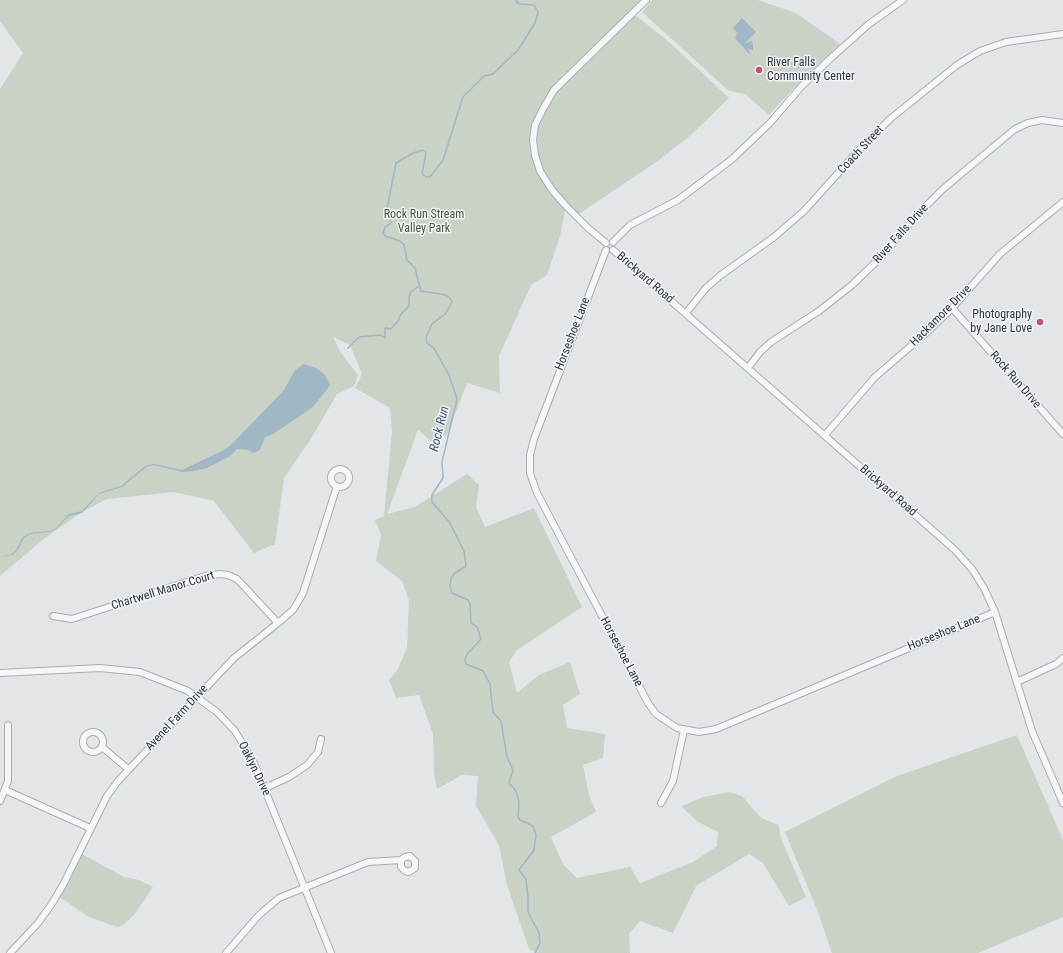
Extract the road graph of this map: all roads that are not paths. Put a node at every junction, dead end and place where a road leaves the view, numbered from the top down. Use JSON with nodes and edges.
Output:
{"nodes":[{"id":1,"x":646,"y":0,"type":"edge"},
{"id":2,"x":903,"y":0,"type":"edge"},
{"id":3,"x":1063,"y":34,"type":"edge"},
{"id":4,"x":1063,"y":123,"type":"edge"},
{"id":5,"x":1063,"y":202,"type":"edge"},
{"id":6,"x":606,"y":242,"type":"junction"},
{"id":7,"x":613,"y":242,"type":"junction"},
{"id":8,"x":610,"y":250,"type":"junction"},
{"id":9,"x":952,"y":308,"type":"junction"},
{"id":10,"x":686,"y":313,"type":"junction"},
{"id":11,"x":748,"y":368,"type":"junction"},
{"id":12,"x":1063,"y":434,"type":"edge"},
{"id":13,"x":825,"y":435,"type":"junction"},
{"id":14,"x":337,"y":486,"type":"dead end"},
{"id":15,"x":995,"y":612,"type":"junction"},
{"id":16,"x":53,"y":616,"type":"dead end"},
{"id":17,"x":278,"y":624,"type":"junction"},
{"id":18,"x":1063,"y":658,"type":"edge"},
{"id":19,"x":0,"y":673,"type":"edge"},
{"id":20,"x":1017,"y":682,"type":"junction"},
{"id":21,"x":197,"y":696,"type":"junction"},
{"id":22,"x":8,"y":725,"type":"dead end"},
{"id":23,"x":684,"y":730,"type":"junction"},
{"id":24,"x":321,"y":739,"type":"dead end"},
{"id":25,"x":102,"y":747,"type":"dead end"},
{"id":26,"x":128,"y":769,"type":"junction"},
{"id":27,"x":265,"y":788,"type":"junction"},
{"id":28,"x":5,"y":790,"type":"junction"},
{"id":29,"x":0,"y":801,"type":"edge"},
{"id":30,"x":661,"y":803,"type":"dead end"},
{"id":31,"x":1063,"y":803,"type":"edge"},
{"id":32,"x":90,"y":828,"type":"junction"},
{"id":33,"x":401,"y":860,"type":"dead end"},
{"id":34,"x":305,"y":887,"type":"junction"},
{"id":35,"x":10,"y":953,"type":"edge"},
{"id":36,"x":226,"y":953,"type":"edge"},
{"id":37,"x":331,"y":953,"type":"edge"}],
"edges":[{"from":1,"to":6,"type":"street","name":"Brickyard Road"},
{"from":2,"to":7,"type":"street"},
{"from":3,"to":10,"type":"street","name":"Coach Street"},
{"from":4,"to":11,"type":"street","name":"River Falls Drive"},
{"from":5,"to":9,"type":"street","name":"Hackamore Drive"},
{"from":6,"to":7,"type":"street"},
{"from":6,"to":8,"type":"street"},
{"from":7,"to":8,"type":"street"},
{"from":8,"to":10,"type":"street","name":"Brickyard Road"},
{"from":8,"to":23,"type":"street","name":"Horseshoe Lane"},
{"from":9,"to":12,"type":"street","name":"Rock Run Drive"},
{"from":9,"to":13,"type":"street","name":"Hackamore Drive"},
{"from":10,"to":11,"type":"street","name":"Brickyard Road"},
{"from":11,"to":13,"type":"street","name":"Brickyard Road"},
{"from":13,"to":15,"type":"street","name":"Brickyard Road"},
{"from":14,"to":17,"type":"street","name":"Avenel Farm Drive"},
{"from":15,"to":20,"type":"street","name":"Brickyard Road"},
{"from":15,"to":23,"type":"street","name":"Horseshoe Lane"},
{"from":16,"to":17,"type":"street","name":"Chartwell Manor Court"},
{"from":17,"to":21,"type":"street","name":"Avenel Farm Drive"},
{"from":18,"to":20,"type":"street"},
{"from":19,"to":21,"type":"street","name":"Oaklyn Drive"},
{"from":20,"to":31,"type":"street","name":"Brickyard Road"},
{"from":21,"to":26,"type":"street","name":"Avenel Farm Drive"},
{"from":21,"to":27,"type":"street","name":"Oaklyn Drive"},
{"from":22,"to":28,"type":"street"},
{"from":23,"to":30,"type":"street"},
{"from":24,"to":27,"type":"street"},
{"from":25,"to":26,"type":"street"},
{"from":26,"to":32,"type":"street","name":"Avenel Farm Drive"},
{"from":27,"to":34,"type":"street","name":"Oaklyn Drive"},
{"from":28,"to":29,"type":"street"},
{"from":28,"to":32,"type":"street"},
{"from":32,"to":35,"type":"street","name":"Avenel Farm Drive"},
{"from":33,"to":34,"type":"street"},
{"from":34,"to":36,"type":"street"},
{"from":34,"to":37,"type":"street","name":"Oaklyn Drive"}]}
